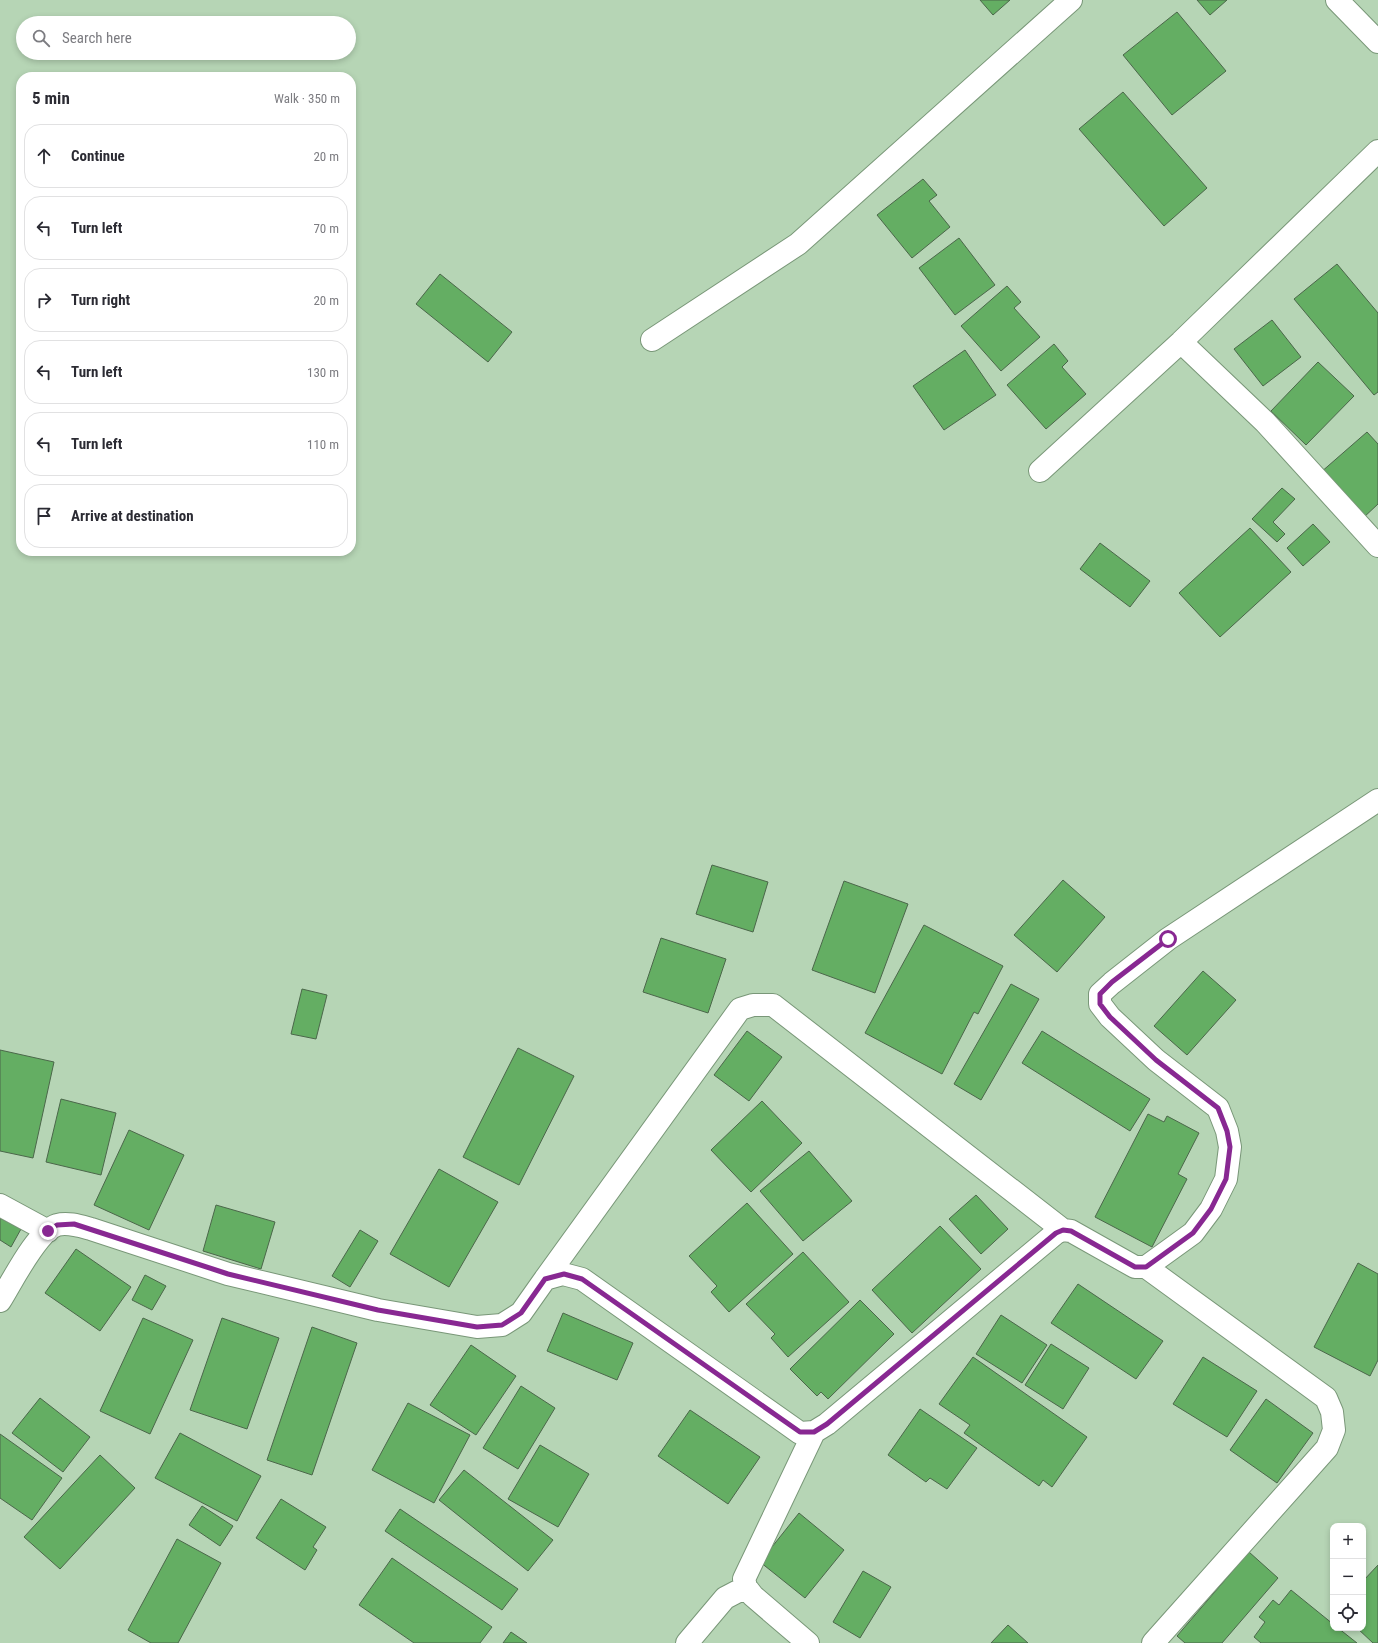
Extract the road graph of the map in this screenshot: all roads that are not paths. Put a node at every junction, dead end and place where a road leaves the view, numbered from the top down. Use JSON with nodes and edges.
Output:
{"nodes":[{"id":1,"x":1070,"y":0,"type":"edge"},
{"id":2,"x":1337,"y":0,"type":"edge"},
{"id":3,"x":1378,"y":42,"type":"edge"},
{"id":4,"x":1378,"y":151,"type":"edge"},
{"id":5,"x":652,"y":340,"type":"dead end"},
{"id":6,"x":1182,"y":342,"type":"junction"},
{"id":7,"x":1040,"y":471,"type":"dead end"},
{"id":8,"x":1378,"y":546,"type":"edge"},
{"id":9,"x":1378,"y":800,"type":"edge"},
{"id":10,"x":0,"y":1205,"type":"edge"},
{"id":11,"x":1063,"y":1230,"type":"junction"},
{"id":12,"x":48,"y":1231,"type":"junction"},
{"id":13,"x":1146,"y":1267,"type":"junction"},
{"id":14,"x":545,"y":1279,"type":"junction"},
{"id":15,"x":0,"y":1301,"type":"edge"},
{"id":16,"x":814,"y":1432,"type":"junction"},
{"id":17,"x":746,"y":1587,"type":"junction"},
{"id":18,"x":687,"y":1643,"type":"edge"},
{"id":19,"x":808,"y":1643,"type":"edge"},
{"id":20,"x":1153,"y":1643,"type":"edge"}],
"edges":[{"from":1,"to":5,"type":"street"},
{"from":2,"to":3,"type":"street"},
{"from":4,"to":6,"type":"street"},
{"from":6,"to":7,"type":"street"},
{"from":6,"to":8,"type":"street"},
{"from":9,"to":13,"type":"street"},
{"from":10,"to":12,"type":"street"},
{"from":11,"to":13,"type":"street"},
{"from":11,"to":14,"type":"street"},
{"from":11,"to":16,"type":"street"},
{"from":12,"to":14,"type":"street"},
{"from":12,"to":15,"type":"street"},
{"from":13,"to":20,"type":"street"},
{"from":14,"to":16,"type":"street"},
{"from":16,"to":17,"type":"street"},
{"from":17,"to":18,"type":"street"},
{"from":17,"to":19,"type":"street"}]}
